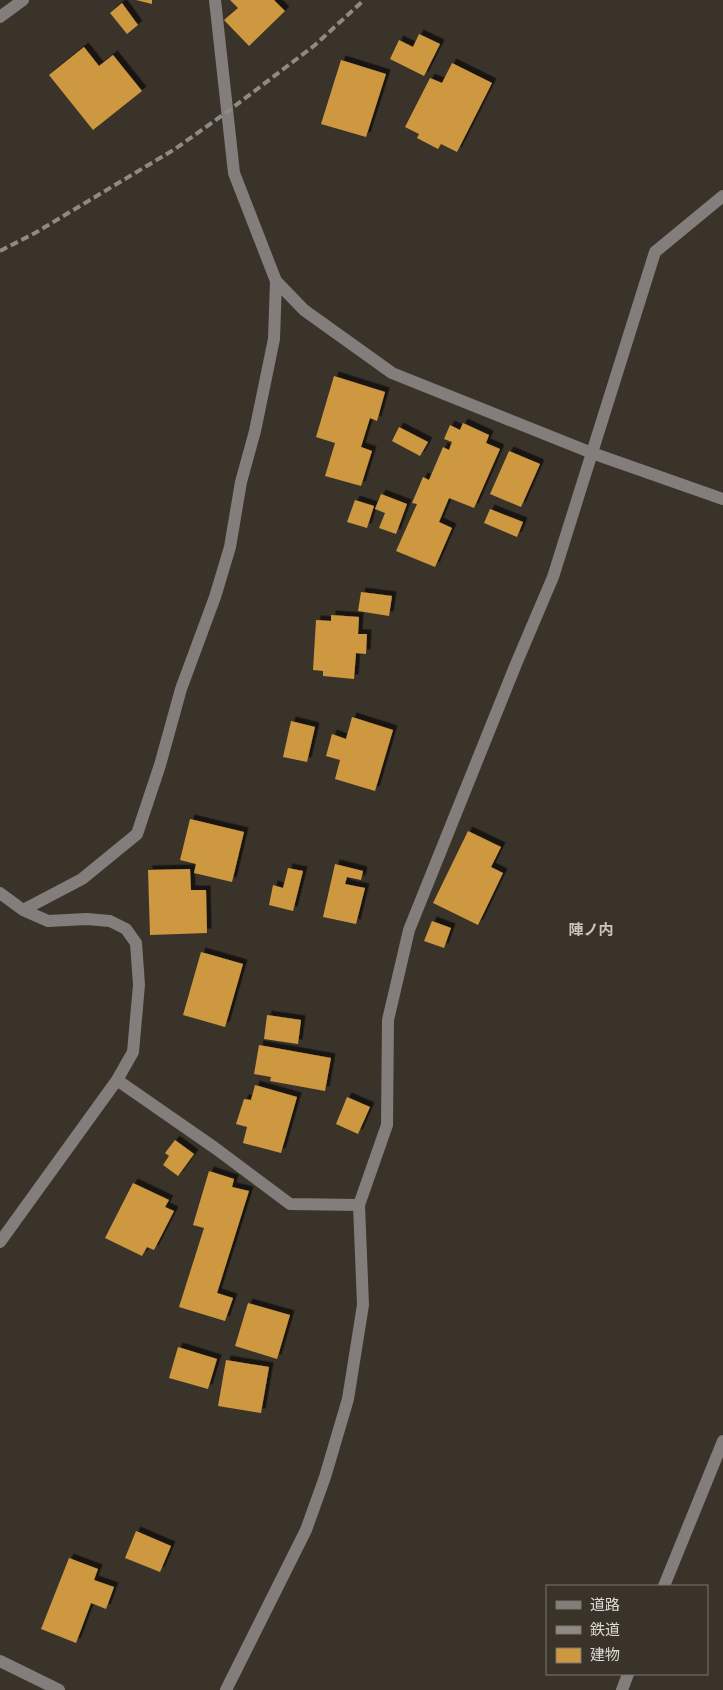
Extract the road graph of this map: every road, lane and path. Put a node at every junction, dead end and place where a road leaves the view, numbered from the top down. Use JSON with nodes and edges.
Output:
{"nodes":[{"id":1,"x":23,"y":0,"type":"edge"},
{"id":2,"x":216,"y":0,"type":"edge"},
{"id":3,"x":0,"y":18,"type":"edge"},
{"id":4,"x":723,"y":196,"type":"edge"},
{"id":5,"x":276,"y":281,"type":"junction"},
{"id":6,"x":592,"y":453,"type":"junction"},
{"id":7,"x":723,"y":499,"type":"edge"},
{"id":8,"x":0,"y":893,"type":"edge"},
{"id":9,"x":23,"y":910,"type":"junction"},
{"id":10,"x":117,"y":1080,"type":"junction"},
{"id":11,"x":359,"y":1205,"type":"junction"},
{"id":12,"x":0,"y":1242,"type":"edge"},
{"id":13,"x":723,"y":1441,"type":"edge"},
{"id":14,"x":664,"y":1585,"type":"edge"},
{"id":15,"x":0,"y":1661,"type":"edge"},
{"id":16,"x":628,"y":1675,"type":"edge"},
{"id":17,"x":59,"y":1690,"type":"edge"},
{"id":18,"x":226,"y":1690,"type":"edge"},
{"id":19,"x":622,"y":1690,"type":"edge"}],
"edges":[{"from":1,"to":3,"type":"street"},
{"from":2,"to":5,"type":"street"},
{"from":4,"to":6,"type":"street"},
{"from":5,"to":6,"type":"street"},
{"from":5,"to":9,"type":"street"},
{"from":6,"to":7,"type":"street"},
{"from":6,"to":11,"type":"street"},
{"from":8,"to":9,"type":"street"},
{"from":9,"to":10,"type":"street"},
{"from":10,"to":11,"type":"street"},
{"from":10,"to":12,"type":"street"},
{"from":11,"to":18,"type":"street"},
{"from":13,"to":14,"type":"street"},
{"from":15,"to":17,"type":"street"},
{"from":16,"to":19,"type":"street"}]}
